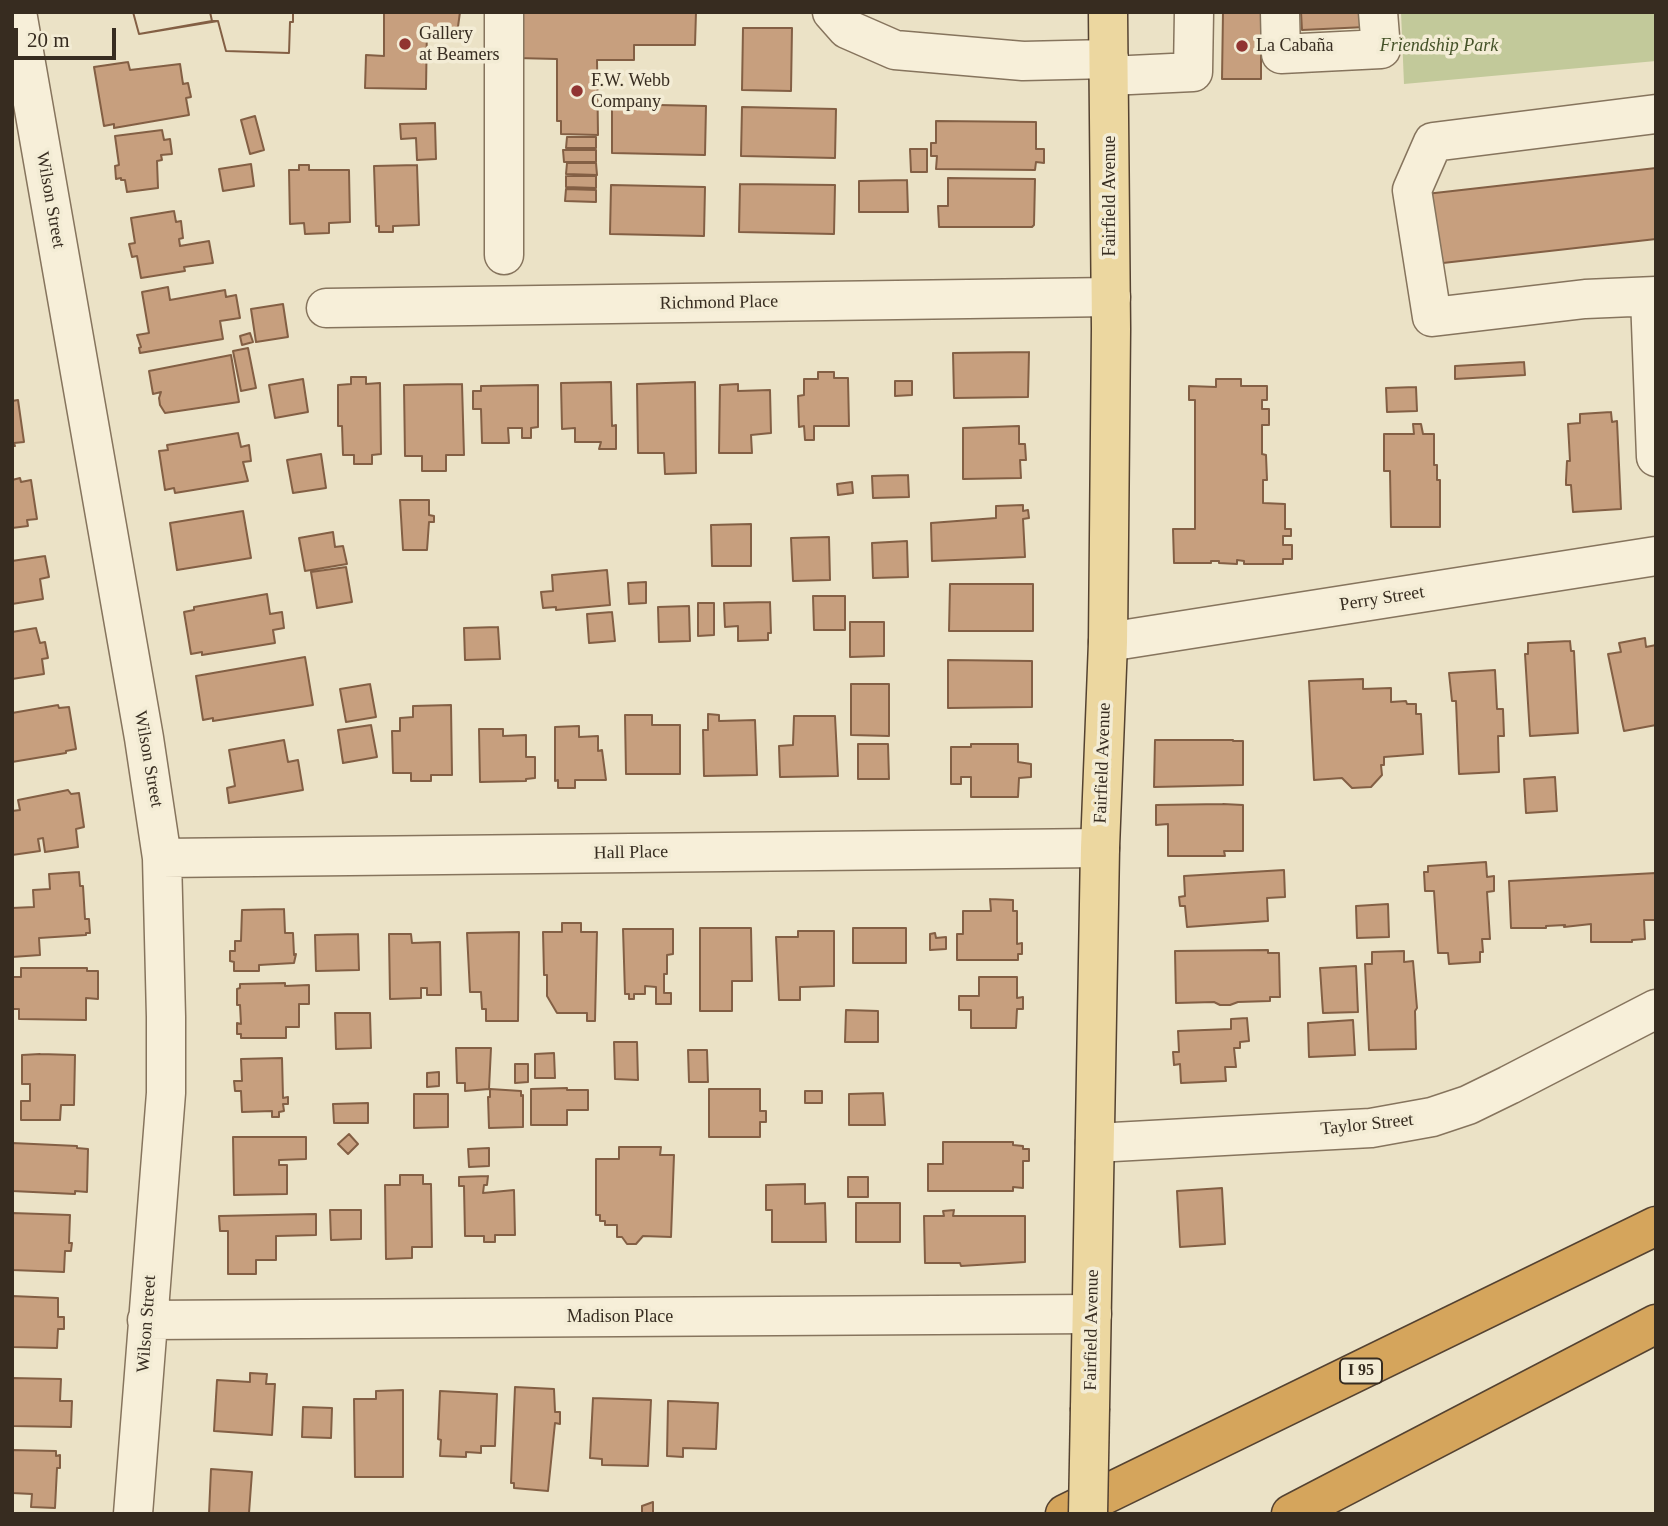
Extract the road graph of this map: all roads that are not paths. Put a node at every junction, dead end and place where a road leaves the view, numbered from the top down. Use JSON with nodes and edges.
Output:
{"nodes":[{"id":1,"x":17,"y":12,"type":"edge"},
{"id":2,"x":504,"y":12,"type":"edge"},
{"id":3,"x":832,"y":12,"type":"edge"},
{"id":4,"x":1108,"y":12,"type":"edge"},
{"id":5,"x":1194,"y":12,"type":"edge"},
{"id":6,"x":1280,"y":12,"type":"edge"},
{"id":7,"x":1378,"y":12,"type":"edge"},
{"id":8,"x":1109,"y":67,"type":"junction"},
{"id":9,"x":1656,"y":114,"type":"edge"},
{"id":10,"x":504,"y":255,"type":"dead end"},
{"id":11,"x":1653,"y":296,"type":"edge"},
{"id":12,"x":1111,"y":297,"type":"junction"},
{"id":13,"x":327,"y":309,"type":"dead end"},
{"id":14,"x":1656,"y":457,"type":"edge"},
{"id":15,"x":1656,"y":556,"type":"edge"},
{"id":16,"x":1108,"y":642,"type":"junction"},
{"id":17,"x":1100,"y":848,"type":"junction"},
{"id":18,"x":162,"y":858,"type":"junction"},
{"id":19,"x":1656,"y":1009,"type":"edge"},
{"id":20,"x":1095,"y":1143,"type":"junction"},
{"id":21,"x":1656,"y":1226,"type":"edge"},
{"id":22,"x":1092,"y":1314,"type":"junction"},
{"id":23,"x":147,"y":1320,"type":"junction"},
{"id":24,"x":1651,"y":1327,"type":"edge"},
{"id":25,"x":133,"y":1514,"type":"edge"},
{"id":26,"x":1065,"y":1514,"type":"edge"},
{"id":27,"x":1088,"y":1514,"type":"edge"},
{"id":28,"x":1291,"y":1514,"type":"edge"}],
"edges":[{"from":1,"to":18,"type":"street","name":"Wilson Street"},
{"from":2,"to":10,"type":"street"},
{"from":3,"to":8,"type":"street"},
{"from":4,"to":8,"type":"main road","name":"Fairfield Avenue"},
{"from":5,"to":8,"type":"street"},
{"from":6,"to":7,"type":"street"},
{"from":8,"to":12,"type":"main road","name":"Fairfield Avenue"},
{"from":9,"to":11,"type":"street"},
{"from":11,"to":14,"type":"street"},
{"from":12,"to":13,"type":"street","name":"Richmond Place"},
{"from":12,"to":16,"type":"main road","name":"Fairfield Avenue"},
{"from":15,"to":16,"type":"street","name":"Perry Street"},
{"from":16,"to":17,"type":"main road","name":"Fairfield Avenue"},
{"from":17,"to":18,"type":"street","name":"Hall Place"},
{"from":17,"to":20,"type":"main road","name":"Fairfield Avenue"},
{"from":18,"to":23,"type":"street","name":"Wilson Street"},
{"from":19,"to":20,"type":"street","name":"Taylor Street"},
{"from":20,"to":22,"type":"main road","name":"Fairfield Avenue"},
{"from":21,"to":26,"type":"highway","number":"I 95"},
{"from":22,"to":23,"type":"street","name":"Madison Place"},
{"from":22,"to":27,"type":"main road","name":"Fairfield Avenue","bridge":true},
{"from":23,"to":25,"type":"street","name":"Wilson Street"},
{"from":24,"to":28,"type":"highway"}]}
